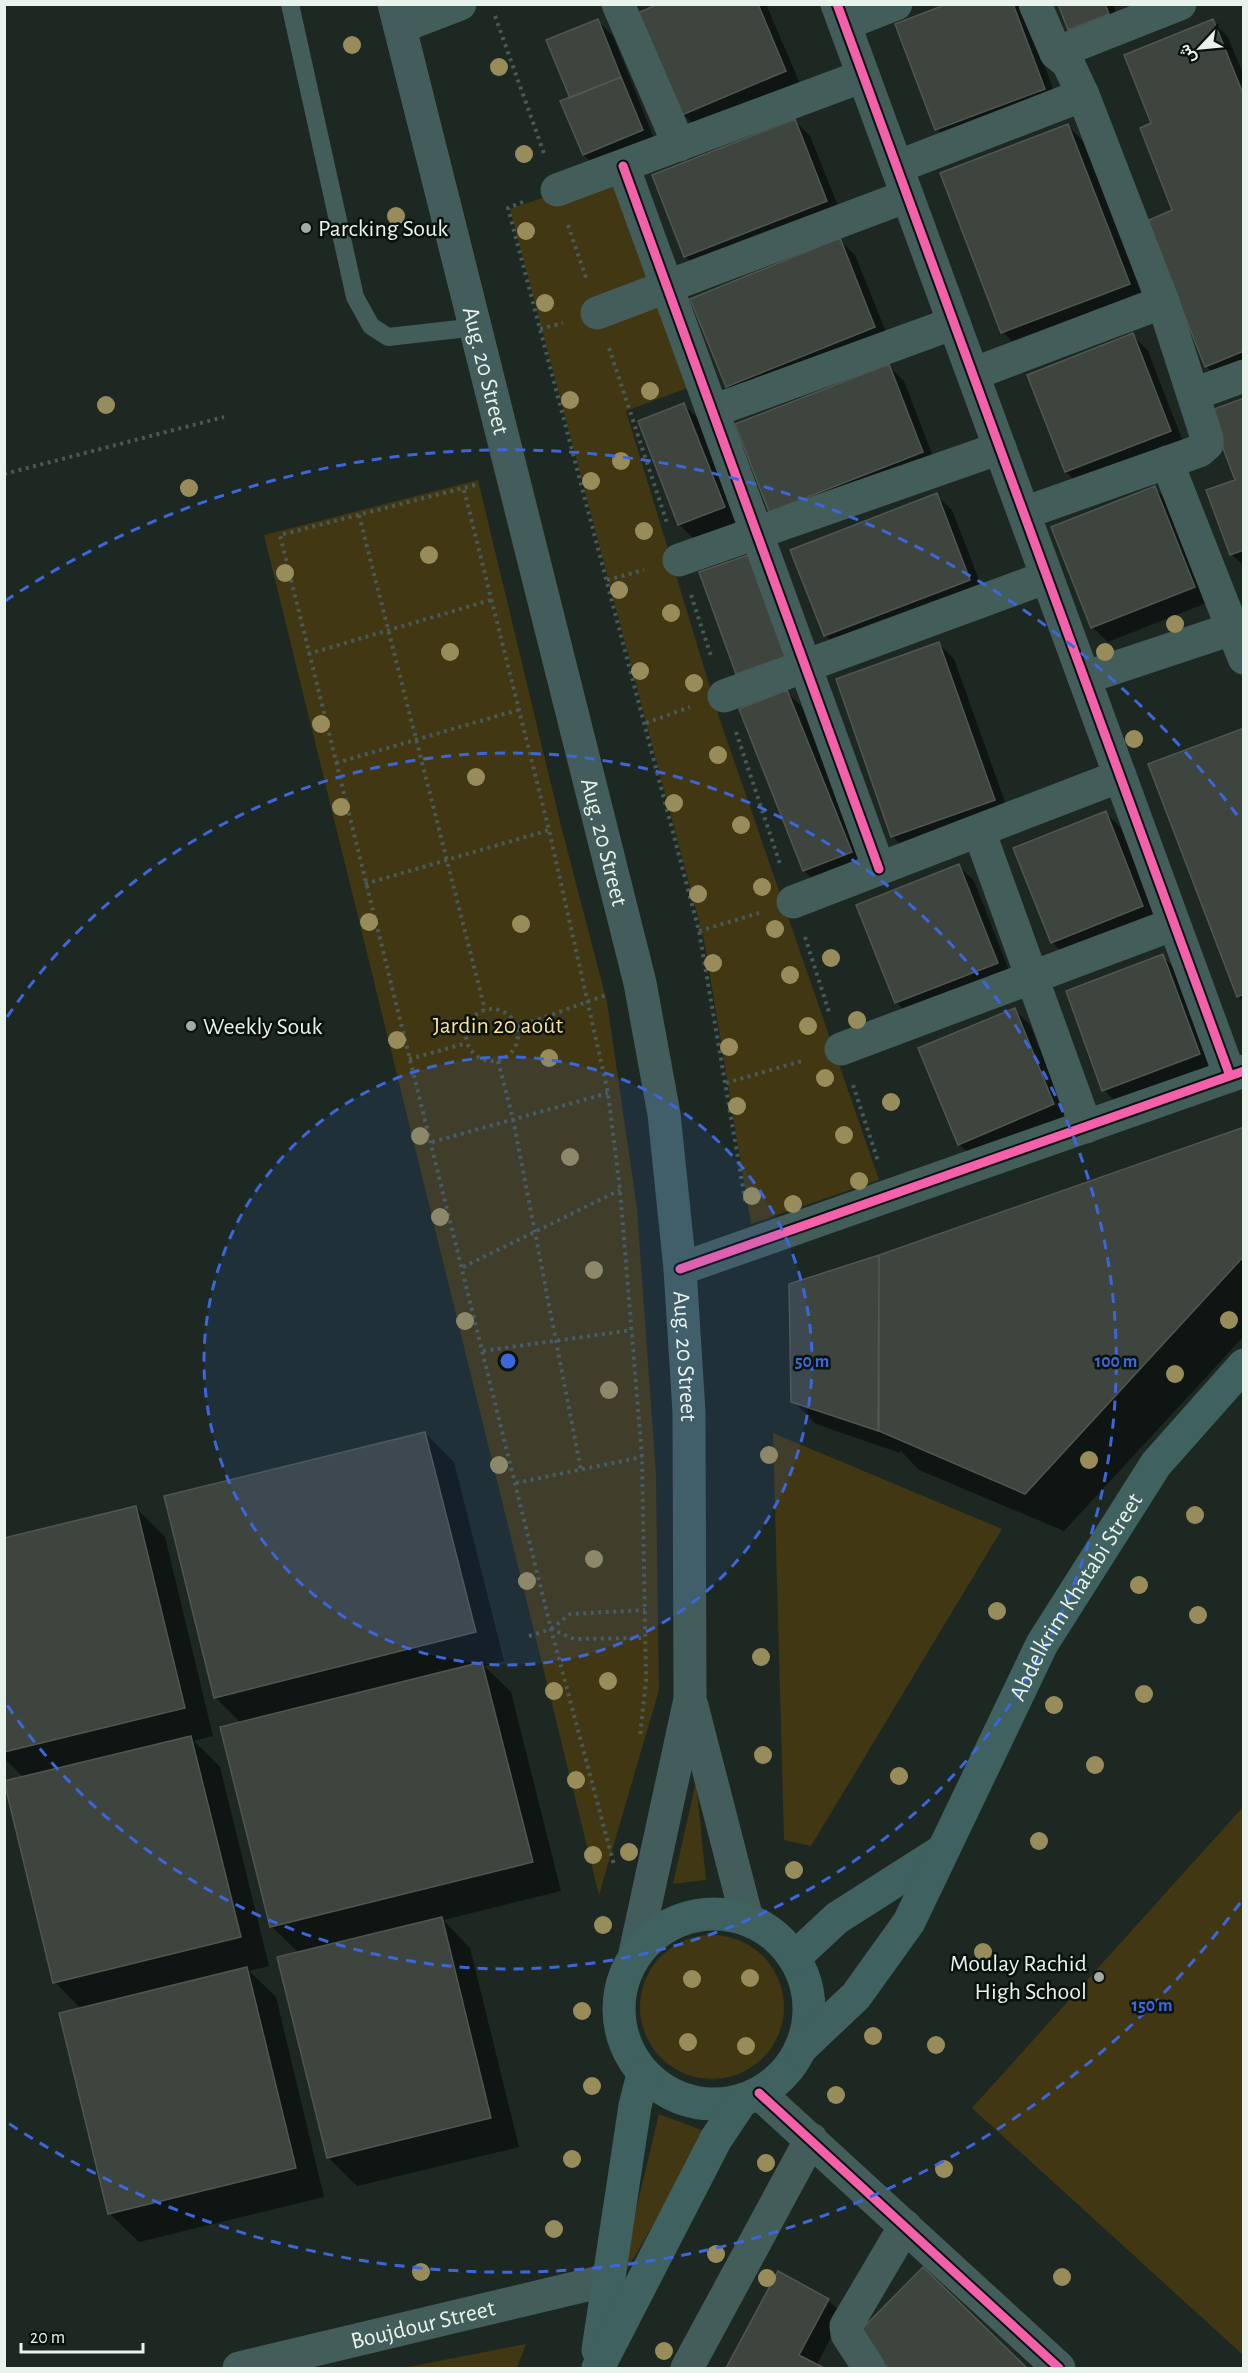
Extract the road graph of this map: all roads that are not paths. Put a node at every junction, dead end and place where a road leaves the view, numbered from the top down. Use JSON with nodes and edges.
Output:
{"nodes":[{"id":1,"x":290,"y":4,"type":"edge"},
{"id":2,"x":460,"y":4,"type":"edge"},
{"id":3,"x":618,"y":4,"type":"edge"},
{"id":4,"x":896,"y":4,"type":"edge"},
{"id":5,"x":1035,"y":4,"type":"edge"},
{"id":6,"x":1180,"y":4,"type":"edge"},
{"id":7,"x":841,"y":14,"type":"edge"},
{"id":8,"x":397,"y":16,"type":"edge"},
{"id":9,"x":1056,"y":53,"type":"junction"},
{"id":10,"x":863,"y":76,"type":"junction"},
{"id":11,"x":1083,"y":95,"type":"junction"},
{"id":12,"x":679,"y":145,"type":"junction"},
{"id":13,"x":623,"y":166,"type":"junction"},
{"id":14,"x":902,"y":181,"type":"junction"},
{"id":15,"x":557,"y":190,"type":"road end"},
{"id":16,"x":667,"y":286,"type":"junction"},
{"id":17,"x":1163,"y":302,"type":"junction"},
{"id":18,"x":597,"y":313,"type":"road end"},
{"id":19,"x":954,"y":323,"type":"junction"},
{"id":20,"x":477,"y":327,"type":"junction"},
{"id":21,"x":973,"y":375,"type":"junction"},
{"id":22,"x":1244,"y":376,"type":"edge"},
{"id":23,"x":1194,"y":394,"type":"junction"},
{"id":24,"x":713,"y":411,"type":"junction"},
{"id":25,"x":1000,"y":448,"type":"junction"},
{"id":26,"x":1167,"y":462,"type":"junction"},
{"id":27,"x":1024,"y":513,"type":"junction"},
{"id":28,"x":757,"y":533,"type":"junction"},
{"id":29,"x":680,"y":560,"type":"road end"},
{"id":30,"x":1047,"y":577,"type":"junction"},
{"id":31,"x":1240,"y":637,"type":"edge"},
{"id":32,"x":805,"y":666,"type":"junction"},
{"id":33,"x":1084,"y":678,"type":"junction"},
{"id":34,"x":724,"y":696,"type":"road end"},
{"id":35,"x":1120,"y":776,"type":"junction"},
{"id":36,"x":979,"y":831,"type":"junction"},
{"id":37,"x":879,"y":869,"type":"junction"},
{"id":38,"x":793,"y":902,"type":"road end"},
{"id":39,"x":1174,"y":924,"type":"junction"},
{"id":40,"x":1032,"y":977,"type":"junction"},
{"id":41,"x":842,"y":1049,"type":"road end"},
{"id":42,"x":1237,"y":1074,"type":"edge"},
{"id":43,"x":1086,"y":1127,"type":"junction"},
{"id":44,"x":680,"y":1269,"type":"junction"},
{"id":45,"x":1244,"y":1365,"type":"edge"},
{"id":46,"x":690,"y":1699,"type":"junction"},
{"id":47,"x":942,"y":1851,"type":"junction"},
{"id":48,"x":747,"y":1919,"type":"junction"},
{"id":49,"x":635,"y":1953,"type":"junction"},
{"id":50,"x":794,"y":1958,"type":"junction"},
{"id":51,"x":800,"y":2049,"type":"junction"},
{"id":52,"x":643,"y":2074,"type":"junction"},
{"id":53,"x":751,"y":2097,"type":"junction"},
{"id":54,"x":811,"y":2139,"type":"junction"},
{"id":55,"x":905,"y":2226,"type":"junction"},
{"id":56,"x":608,"y":2280,"type":"junction"},
{"id":57,"x":239,"y":2368,"type":"edge"},
{"id":58,"x":596,"y":2368,"type":"edge"},
{"id":59,"x":687,"y":2368,"type":"edge"},
{"id":60,"x":869,"y":2368,"type":"edge"},
{"id":61,"x":1059,"y":2368,"type":"edge"}],
"edges":[{"from":1,"to":20,"type":"lane"},
{"from":2,"to":8,"type":"street"},
{"from":3,"to":12,"type":"street"},
{"from":4,"to":7,"type":"street"},
{"from":5,"to":9,"type":"street"},
{"from":6,"to":9,"type":"street"},
{"from":7,"to":10,"type":"street"},
{"from":8,"to":20,"type":"main road","name":"Aug. 20 Street"},
{"from":9,"to":11,"type":"street"},
{"from":10,"to":12,"type":"street"},
{"from":10,"to":14,"type":"street"},
{"from":11,"to":14,"type":"street"},
{"from":11,"to":17,"type":"street"},
{"from":12,"to":13,"type":"street"},
{"from":13,"to":15,"type":"street"},
{"from":13,"to":16,"type":"street"},
{"from":14,"to":16,"type":"street"},
{"from":14,"to":19,"type":"street"},
{"from":16,"to":18,"type":"street"},
{"from":16,"to":24,"type":"street"},
{"from":17,"to":21,"type":"street"},
{"from":17,"to":23,"type":"street"},
{"from":19,"to":21,"type":"street"},
{"from":19,"to":24,"type":"street"},
{"from":20,"to":44,"type":"main road","name":"Aug. 20 Street"},
{"from":21,"to":25,"type":"street"},
{"from":22,"to":23,"type":"street"},
{"from":23,"to":26,"type":"street"},
{"from":24,"to":28,"type":"street"},
{"from":25,"to":27,"type":"street"},
{"from":25,"to":28,"type":"street"},
{"from":26,"to":27,"type":"street"},
{"from":26,"to":31,"type":"street"},
{"from":27,"to":30,"type":"street"},
{"from":28,"to":29,"type":"street"},
{"from":28,"to":32,"type":"street"},
{"from":30,"to":32,"type":"street"},
{"from":30,"to":33,"type":"street"},
{"from":31,"to":33,"type":"street"},
{"from":32,"to":34,"type":"street"},
{"from":32,"to":37,"type":"street"},
{"from":33,"to":35,"type":"street"},
{"from":35,"to":36,"type":"street"},
{"from":35,"to":39,"type":"street"},
{"from":36,"to":37,"type":"street"},
{"from":36,"to":40,"type":"street"},
{"from":37,"to":38,"type":"street"},
{"from":39,"to":40,"type":"street"},
{"from":39,"to":42,"type":"street"},
{"from":40,"to":41,"type":"street"},
{"from":40,"to":43,"type":"street"},
{"from":42,"to":43,"type":"street"},
{"from":43,"to":44,"type":"street"},
{"from":44,"to":46,"type":"main road","name":"Aug. 20 Street"},
{"from":45,"to":47,"type":"main road","name":"Abdelkrim Khatabi Street"},
{"from":46,"to":48,"type":"main road"},
{"from":46,"to":49,"type":"main road"},
{"from":47,"to":50,"type":"main road"},
{"from":47,"to":51,"type":"main road","name":"Abdelkrim Khatabi Street"},
{"from":48,"to":49,"type":"main road"},
{"from":48,"to":50,"type":"main road"},
{"from":49,"to":52,"type":"main road"},
{"from":50,"to":51,"type":"main road"},
{"from":51,"to":53,"type":"main road"},
{"from":52,"to":53,"type":"main road"},
{"from":52,"to":56,"type":"main road"},
{"from":53,"to":54,"type":"street"},
{"from":53,"to":58,"type":"main road"},
{"from":54,"to":55,"type":"street"},
{"from":54,"to":59,"type":"street"},
{"from":55,"to":60,"type":"street"},
{"from":55,"to":61,"type":"street"},
{"from":56,"to":57,"type":"street","name":"Boujdour Street"},
{"from":56,"to":58,"type":"main road"}]}
